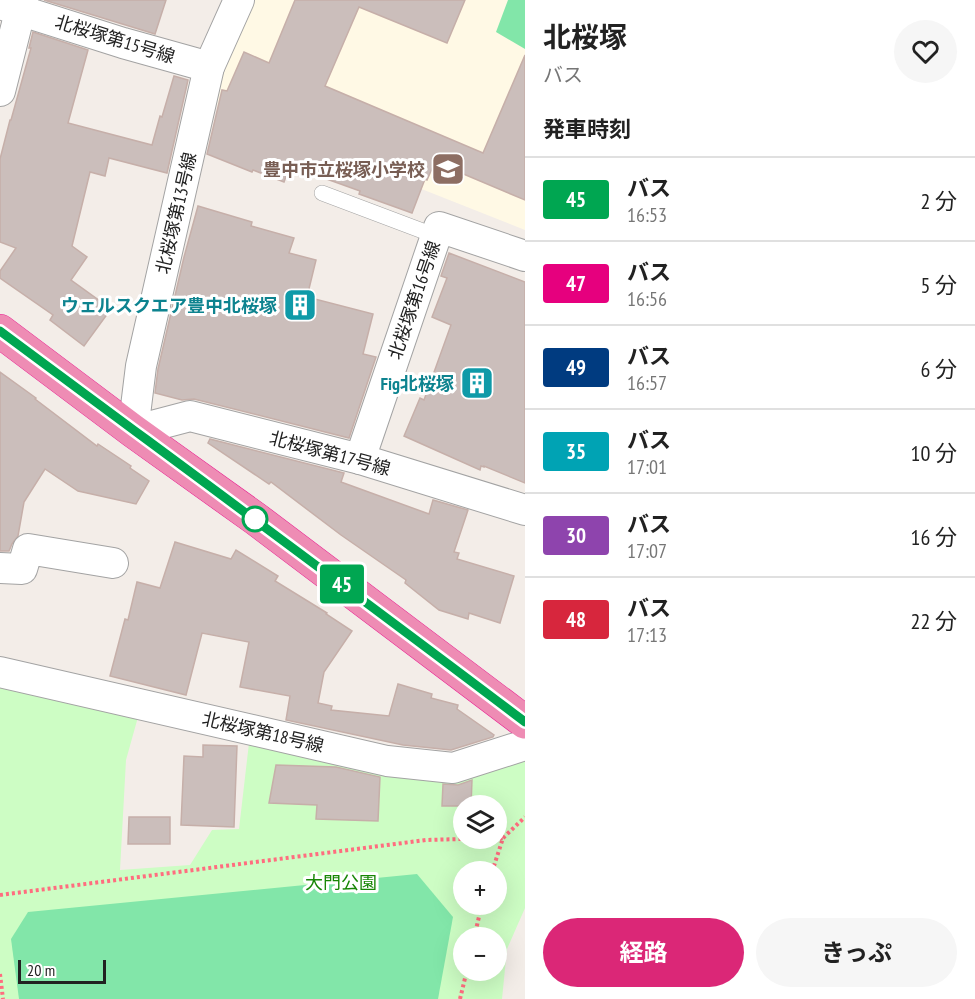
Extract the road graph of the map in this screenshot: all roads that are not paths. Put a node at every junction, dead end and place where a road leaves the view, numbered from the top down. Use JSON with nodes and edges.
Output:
{"nodes":[{"id":1,"x":239,"y":0,"type":"edge"},
{"id":2,"x":15,"y":5,"type":"edge"},
{"id":3,"x":209,"y":68,"type":"junction"},
{"id":4,"x":0,"y":91,"type":"edge"},
{"id":5,"x":322,"y":193,"type":"dead end"},
{"id":6,"x":436,"y":236,"type":"junction"},
{"id":7,"x":525,"y":256,"type":"edge"},
{"id":8,"x":0,"y":331,"type":"edge"},
{"id":9,"x":133,"y":431,"type":"junction"},
{"id":10,"x":360,"y":459,"type":"junction"},
{"id":11,"x":525,"y":510,"type":"edge"},
{"id":12,"x":113,"y":562,"type":"dead end"},
{"id":13,"x":0,"y":568,"type":"edge"},
{"id":14,"x":0,"y":672,"type":"edge"},
{"id":15,"x":525,"y":722,"type":"edge"},
{"id":16,"x":525,"y":745,"type":"edge"}],
"edges":[{"from":1,"to":3,"type":"street","name":"北桜塚第13号線"},
{"from":2,"to":3,"type":"street","name":"北桜塚第15号線"},
{"from":2,"to":4,"type":"street"},
{"from":3,"to":9,"type":"street","name":"北桜塚第13号線"},
{"from":5,"to":6,"type":"lane"},
{"from":6,"to":7,"type":"street","name":"北桜塚第16号線"},
{"from":6,"to":10,"type":"street","name":"北桜塚第16号線"},
{"from":8,"to":9,"type":"highway"},
{"from":9,"to":10,"type":"street","name":"北桜塚第17号線"},
{"from":9,"to":15,"type":"highway"},
{"from":10,"to":11,"type":"street","name":"北桜塚第17号線"},
{"from":12,"to":13,"type":"street"},
{"from":14,"to":16,"type":"street","name":"北桜塚第18号線"}]}
